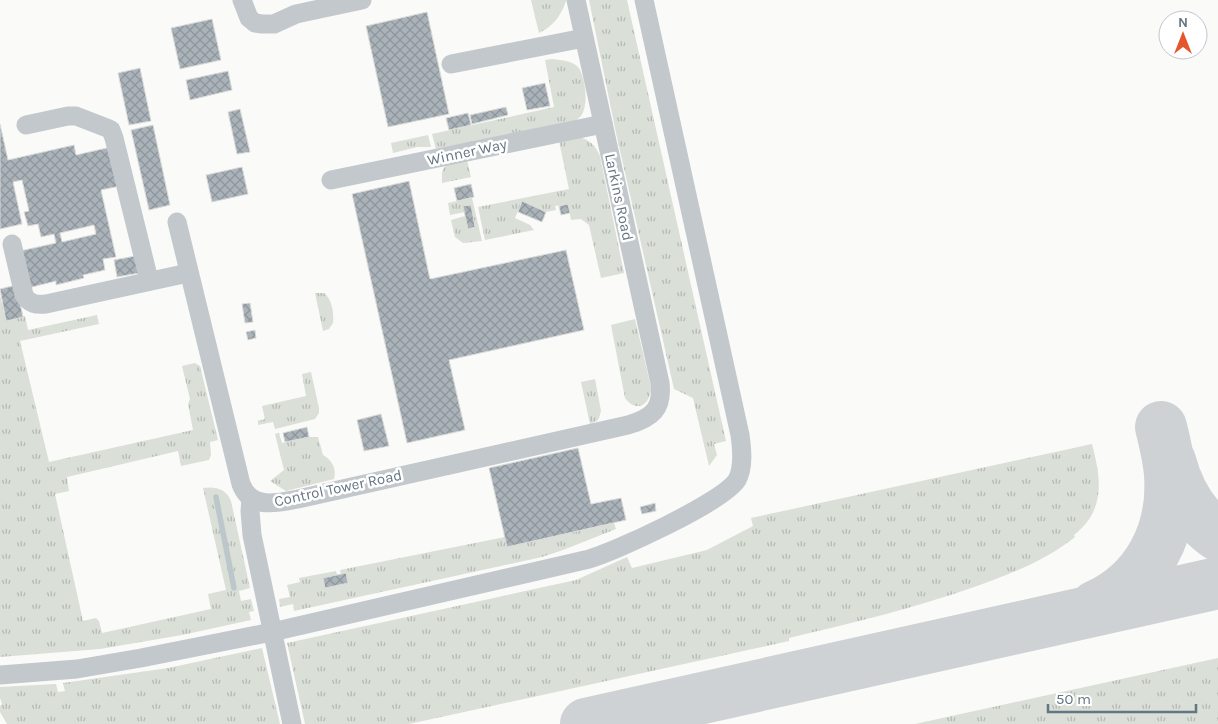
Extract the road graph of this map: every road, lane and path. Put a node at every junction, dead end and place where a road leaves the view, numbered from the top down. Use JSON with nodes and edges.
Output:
{"nodes":[{"id":1,"x":242,"y":0,"type":"edge"},
{"id":2,"x":362,"y":0,"type":"edge"},
{"id":3,"x":576,"y":0,"type":"edge"},
{"id":4,"x":644,"y":0,"type":"edge"},
{"id":5,"x":294,"y":7,"type":"edge"},
{"id":6,"x":584,"y":38,"type":"junction"},
{"id":7,"x":451,"y":64,"type":"dead end"},
{"id":8,"x":603,"y":124,"type":"junction"},
{"id":9,"x":26,"y":126,"type":"dead end"},
{"id":10,"x":330,"y":180,"type":"dead end"},
{"id":11,"x":177,"y":222,"type":"dead end"},
{"id":12,"x":12,"y":244,"type":"dead end"},
{"id":13,"x":188,"y":273,"type":"junction"},
{"id":14,"x":149,"y":280,"type":"junction"},
{"id":15,"x":661,"y":393,"type":"joint"},
{"id":16,"x":252,"y":499,"type":"junction"},
{"id":17,"x":272,"y":632,"type":"junction"},
{"id":18,"x":0,"y":675,"type":"edge"},
{"id":19,"x":292,"y":724,"type":"edge"}],
"edges":[{"from":1,"to":5,"type":"lane"},
{"from":2,"to":5,"type":"lane"},
{"from":3,"to":6,"type":"lane","name":"Larkins Road"},
{"from":4,"to":17,"type":"lane"},
{"from":6,"to":7,"type":"lane"},
{"from":6,"to":8,"type":"lane","name":"Larkins Road"},
{"from":8,"to":10,"type":"lane","name":"Winner Way"},
{"from":8,"to":15,"type":"lane","name":"Larkins Road"},
{"from":9,"to":14,"type":"lane"},
{"from":11,"to":13,"type":"lane","name":"Control Tower Road"},
{"from":12,"to":14,"type":"lane"},
{"from":13,"to":14,"type":"lane"},
{"from":13,"to":16,"type":"lane","name":"Control Tower Road"},
{"from":15,"to":16,"type":"lane","name":"Control Tower Road"},
{"from":16,"to":17,"type":"lane"},
{"from":17,"to":18,"type":"lane"},
{"from":17,"to":19,"type":"lane"}]}
